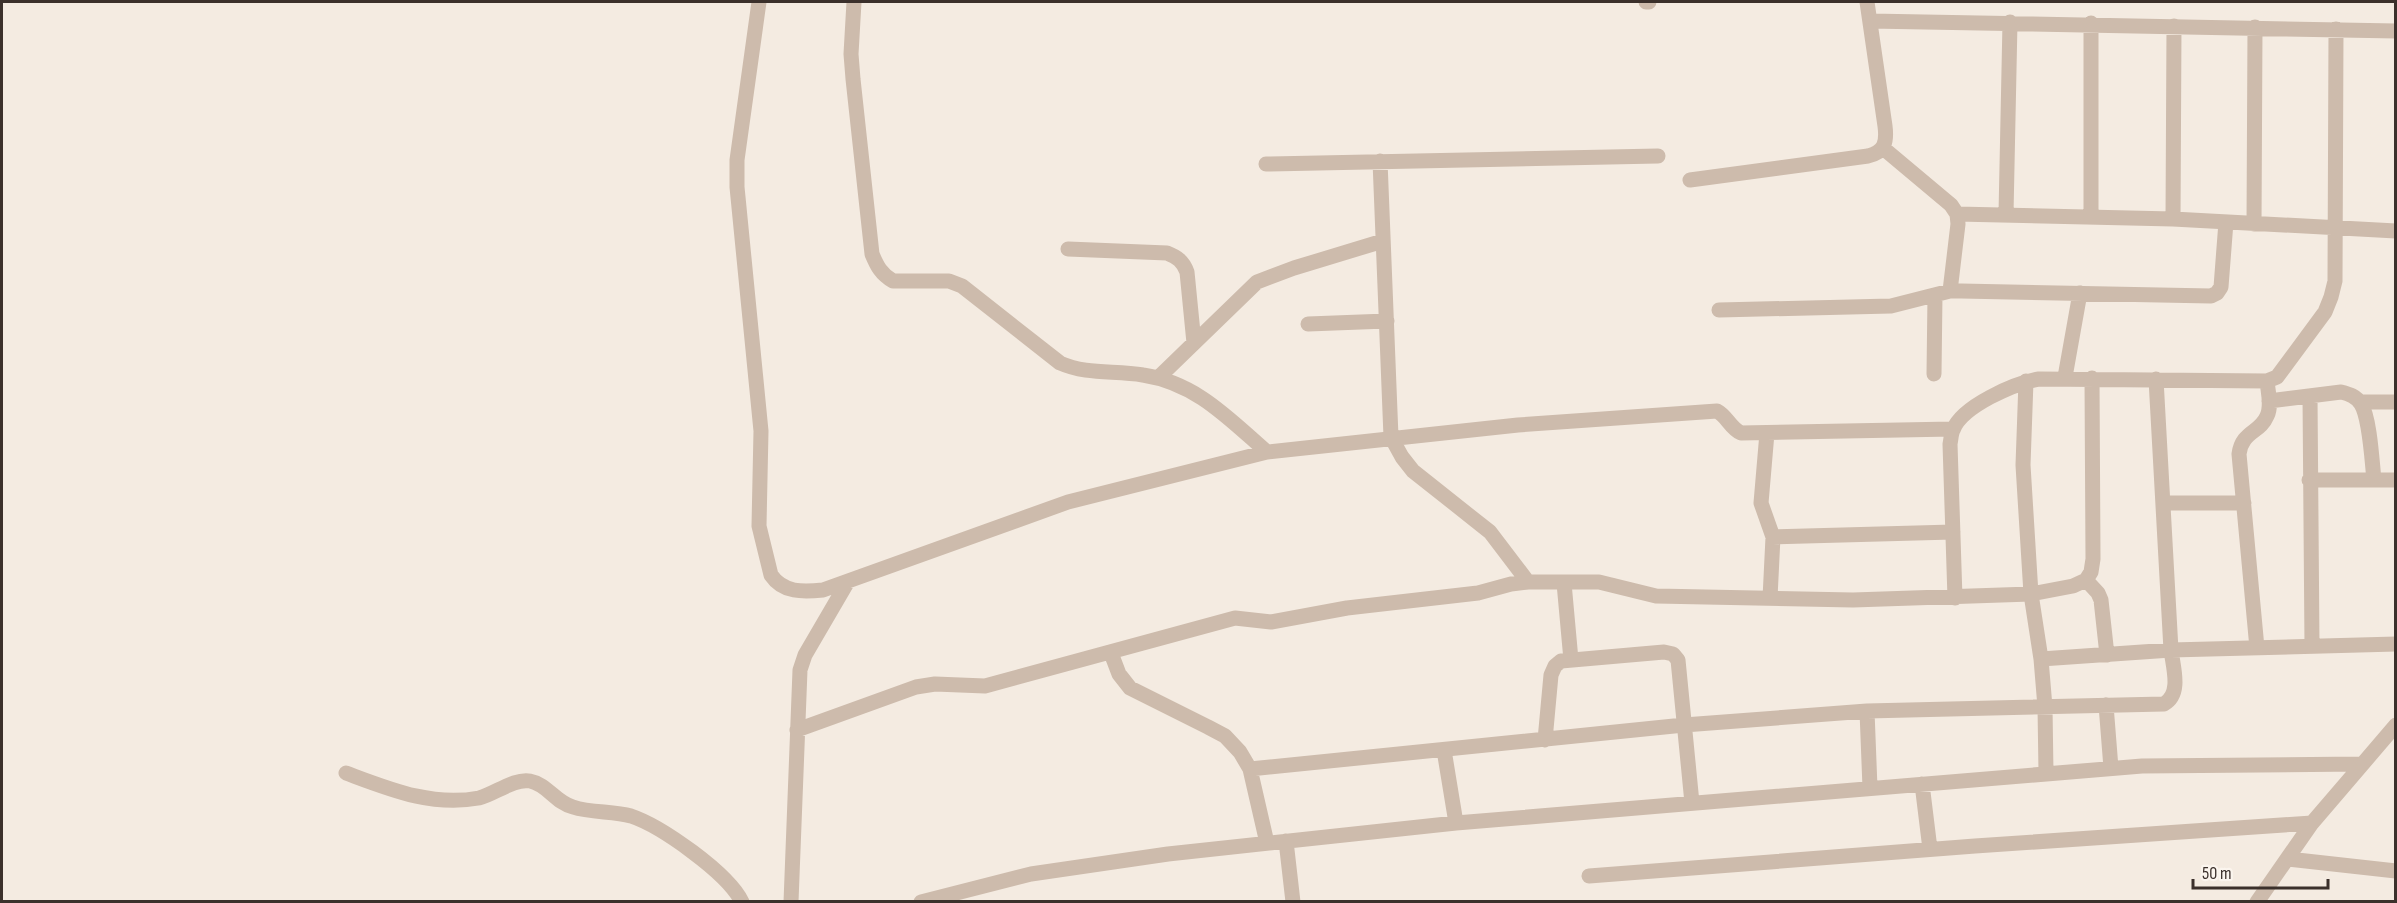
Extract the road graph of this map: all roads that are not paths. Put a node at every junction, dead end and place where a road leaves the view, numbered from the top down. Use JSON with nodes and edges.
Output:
{"nodes":[{"id":1,"x":759,"y":2,"type":"edge"},
{"id":2,"x":854,"y":2,"type":"edge"},
{"id":3,"x":1866,"y":2,"type":"edge"},
{"id":4,"x":1870,"y":21,"type":"junction"},
{"id":5,"x":2010,"y":22,"type":"junction"},
{"id":6,"x":2091,"y":23,"type":"junction"},
{"id":7,"x":2174,"y":26,"type":"junction"},
{"id":8,"x":2255,"y":27,"type":"junction"},
{"id":9,"x":2336,"y":29,"type":"junction"},
{"id":10,"x":2396,"y":31,"type":"edge"},
{"id":11,"x":1883,"y":148,"type":"junction"},
{"id":12,"x":1658,"y":156,"type":"dead end"},
{"id":13,"x":1380,"y":161,"type":"junction"},
{"id":14,"x":1266,"y":164,"type":"dead end"},
{"id":15,"x":1690,"y":180,"type":"dead end"},
{"id":16,"x":1957,"y":213,"type":"junction"},
{"id":17,"x":2006,"y":214,"type":"junction"},
{"id":18,"x":2091,"y":217,"type":"junction"},
{"id":19,"x":2173,"y":219,"type":"junction"},
{"id":20,"x":2226,"y":222,"type":"junction"},
{"id":21,"x":2254,"y":224,"type":"junction"},
{"id":22,"x":2336,"y":228,"type":"junction"},
{"id":23,"x":2396,"y":231,"type":"edge"},
{"id":24,"x":1383,"y":241,"type":"junction"},
{"id":25,"x":1068,"y":249,"type":"dead end"},
{"id":26,"x":1950,"y":291,"type":"junction"},
{"id":27,"x":2080,"y":293,"type":"junction"},
{"id":28,"x":1935,"y":295,"type":"junction"},
{"id":29,"x":1719,"y":310,"type":"dead end"},
{"id":30,"x":1387,"y":321,"type":"junction"},
{"id":31,"x":1308,"y":324,"type":"dead end"},
{"id":32,"x":1194,"y":343,"type":"junction"},
{"id":33,"x":1934,"y":374,"type":"dead end"},
{"id":34,"x":1159,"y":377,"type":"junction"},
{"id":35,"x":2065,"y":377,"type":"junction"},
{"id":36,"x":2092,"y":378,"type":"junction"},
{"id":37,"x":2156,"y":379,"type":"junction"},
{"id":38,"x":2026,"y":381,"type":"junction"},
{"id":39,"x":2267,"y":381,"type":"junction"},
{"id":40,"x":2310,"y":396,"type":"junction"},
{"id":41,"x":2269,"y":401,"type":"junction"},
{"id":42,"x":2360,"y":402,"type":"junction"},
{"id":43,"x":2396,"y":402,"type":"edge"},
{"id":44,"x":1953,"y":429,"type":"junction"},
{"id":45,"x":1767,"y":433,"type":"junction"},
{"id":46,"x":1391,"y":437,"type":"junction"},
{"id":47,"x":1267,"y":452,"type":"junction"},
{"id":48,"x":2309,"y":480,"type":"junction"},
{"id":49,"x":2374,"y":480,"type":"junction"},
{"id":50,"x":2396,"y":480,"type":"edge"},
{"id":51,"x":2163,"y":503,"type":"junction"},
{"id":52,"x":2244,"y":503,"type":"junction"},
{"id":53,"x":1953,"y":531,"type":"junction"},
{"id":54,"x":1773,"y":537,"type":"junction"},
{"id":55,"x":2086,"y":580,"type":"junction"},
{"id":56,"x":1528,"y":582,"type":"junction"},
{"id":57,"x":846,"y":583,"type":"junction"},
{"id":58,"x":1564,"y":583,"type":"junction"},
{"id":59,"x":2031,"y":594,"type":"junction"},
{"id":60,"x":1770,"y":598,"type":"junction"},
{"id":61,"x":1955,"y":598,"type":"junction"},
{"id":62,"x":2396,"y":644,"type":"edge"},
{"id":63,"x":2312,"y":646,"type":"junction"},
{"id":64,"x":2257,"y":648,"type":"junction"},
{"id":65,"x":2171,"y":650,"type":"junction"},
{"id":66,"x":1112,"y":653,"type":"junction"},
{"id":67,"x":2107,"y":655,"type":"junction"},
{"id":68,"x":2041,"y":659,"type":"junction"},
{"id":69,"x":1571,"y":660,"type":"junction"},
{"id":70,"x":2106,"y":705,"type":"junction"},
{"id":71,"x":2045,"y":707,"type":"junction"},
{"id":72,"x":1867,"y":711,"type":"junction"},
{"id":73,"x":2396,"y":724,"type":"edge"},
{"id":74,"x":1684,"y":725,"type":"junction"},
{"id":75,"x":797,"y":730,"type":"junction"},
{"id":76,"x":1545,"y":740,"type":"junction"},
{"id":77,"x":1444,"y":750,"type":"junction"},
{"id":78,"x":2361,"y":764,"type":"junction"},
{"id":79,"x":2111,"y":768,"type":"junction"},
{"id":80,"x":1250,"y":769,"type":"junction"},
{"id":81,"x":346,"y":773,"type":"dead end"},
{"id":82,"x":2046,"y":773,"type":"junction"},
{"id":83,"x":1922,"y":784,"type":"junction"},
{"id":84,"x":1870,"y":788,"type":"junction"},
{"id":85,"x":1692,"y":803,"type":"junction"},
{"id":86,"x":1456,"y":823,"type":"junction"},
{"id":87,"x":2313,"y":823,"type":"junction"},
{"id":88,"x":1286,"y":841,"type":"junction"},
{"id":89,"x":1268,"y":843,"type":"junction"},
{"id":90,"x":1930,"y":849,"type":"junction"},
{"id":91,"x":2288,"y":859,"type":"junction"},
{"id":92,"x":2396,"y":871,"type":"edge"},
{"id":93,"x":1588,"y":876,"type":"dead end"},
{"id":94,"x":742,"y":902,"type":"edge"},
{"id":95,"x":791,"y":902,"type":"edge"},
{"id":96,"x":921,"y":902,"type":"edge"},
{"id":97,"x":1293,"y":902,"type":"edge"},
{"id":98,"x":2257,"y":902,"type":"edge"}],
"edges":[{"from":1,"to":57,"type":"street"},
{"from":2,"to":34,"type":"street"},
{"from":3,"to":4,"type":"street"},
{"from":4,"to":5,"type":"street"},
{"from":4,"to":11,"type":"street"},
{"from":5,"to":6,"type":"street"},
{"from":5,"to":17,"type":"street"},
{"from":6,"to":7,"type":"street"},
{"from":6,"to":18,"type":"street"},
{"from":7,"to":8,"type":"street"},
{"from":7,"to":19,"type":"street"},
{"from":8,"to":9,"type":"street"},
{"from":8,"to":21,"type":"street"},
{"from":9,"to":10,"type":"street"},
{"from":9,"to":22,"type":"street"},
{"from":11,"to":15,"type":"street"},
{"from":11,"to":16,"type":"street"},
{"from":12,"to":13,"type":"street"},
{"from":13,"to":14,"type":"street"},
{"from":13,"to":24,"type":"street"},
{"from":16,"to":17,"type":"street"},
{"from":16,"to":26,"type":"street"},
{"from":17,"to":18,"type":"street"},
{"from":18,"to":19,"type":"street"},
{"from":19,"to":20,"type":"street"},
{"from":20,"to":21,"type":"street"},
{"from":20,"to":27,"type":"street"},
{"from":21,"to":22,"type":"street"},
{"from":22,"to":23,"type":"street"},
{"from":22,"to":39,"type":"street"},
{"from":24,"to":30,"type":"street"},
{"from":24,"to":32,"type":"street"},
{"from":25,"to":32,"type":"street"},
{"from":26,"to":27,"type":"street"},
{"from":26,"to":28,"type":"street"},
{"from":27,"to":35,"type":"street"},
{"from":28,"to":29,"type":"street"},
{"from":28,"to":33,"type":"street"},
{"from":30,"to":31,"type":"street"},
{"from":30,"to":46,"type":"street"},
{"from":32,"to":34,"type":"street"},
{"from":34,"to":47,"type":"street"},
{"from":35,"to":36,"type":"street"},
{"from":35,"to":38,"type":"street"},
{"from":36,"to":37,"type":"street"},
{"from":36,"to":55,"type":"street"},
{"from":37,"to":39,"type":"street"},
{"from":37,"to":51,"type":"street"},
{"from":38,"to":44,"type":"street"},
{"from":38,"to":59,"type":"street"},
{"from":39,"to":41,"type":"street"},
{"from":40,"to":41,"type":"street"},
{"from":40,"to":42,"type":"street"},
{"from":40,"to":48,"type":"street"},
{"from":41,"to":52,"type":"street"},
{"from":42,"to":43,"type":"street"},
{"from":42,"to":49,"type":"street"},
{"from":44,"to":45,"type":"street"},
{"from":44,"to":53,"type":"street"},
{"from":45,"to":46,"type":"street"},
{"from":45,"to":54,"type":"street"},
{"from":46,"to":47,"type":"street"},
{"from":46,"to":56,"type":"street"},
{"from":47,"to":57,"type":"street"},
{"from":48,"to":49,"type":"street"},
{"from":48,"to":63,"type":"street"},
{"from":49,"to":50,"type":"street"},
{"from":51,"to":52,"type":"street"},
{"from":51,"to":65,"type":"street"},
{"from":52,"to":64,"type":"street"},
{"from":53,"to":54,"type":"street"},
{"from":53,"to":61,"type":"street"},
{"from":54,"to":60,"type":"street"},
{"from":55,"to":59,"type":"street"},
{"from":55,"to":67,"type":"street"},
{"from":56,"to":58,"type":"street"},
{"from":56,"to":66,"type":"street"},
{"from":57,"to":75,"type":"street"},
{"from":58,"to":60,"type":"street"},
{"from":58,"to":69,"type":"street"},
{"from":59,"to":61,"type":"street"},
{"from":59,"to":68,"type":"street"},
{"from":60,"to":61,"type":"street"},
{"from":62,"to":63,"type":"street"},
{"from":63,"to":64,"type":"street"},
{"from":64,"to":65,"type":"street"},
{"from":65,"to":67,"type":"street"},
{"from":65,"to":70,"type":"street"},
{"from":66,"to":75,"type":"street"},
{"from":66,"to":80,"type":"street"},
{"from":67,"to":68,"type":"street"},
{"from":68,"to":71,"type":"street"},
{"from":69,"to":74,"type":"street"},
{"from":69,"to":76,"type":"street"},
{"from":70,"to":71,"type":"street"},
{"from":70,"to":79,"type":"street"},
{"from":71,"to":72,"type":"street"},
{"from":71,"to":82,"type":"street"},
{"from":72,"to":74,"type":"street"},
{"from":72,"to":84,"type":"street"},
{"from":73,"to":78,"type":"street"},
{"from":74,"to":76,"type":"street"},
{"from":74,"to":85,"type":"street"},
{"from":75,"to":95,"type":"street"},
{"from":76,"to":77,"type":"street"},
{"from":77,"to":80,"type":"street"},
{"from":77,"to":86,"type":"street"},
{"from":78,"to":79,"type":"street"},
{"from":78,"to":87,"type":"street"},
{"from":79,"to":82,"type":"street"},
{"from":80,"to":89,"type":"street"},
{"from":81,"to":94,"type":"street"},
{"from":82,"to":83,"type":"street"},
{"from":83,"to":84,"type":"street"},
{"from":83,"to":90,"type":"street"},
{"from":84,"to":85,"type":"street"},
{"from":85,"to":86,"type":"street"},
{"from":86,"to":88,"type":"street"},
{"from":87,"to":90,"type":"street"},
{"from":87,"to":91,"type":"street"},
{"from":88,"to":89,"type":"street"},
{"from":88,"to":97,"type":"street"},
{"from":89,"to":96,"type":"street"},
{"from":90,"to":93,"type":"street"},
{"from":91,"to":92,"type":"street"},
{"from":91,"to":98,"type":"street"}]}
